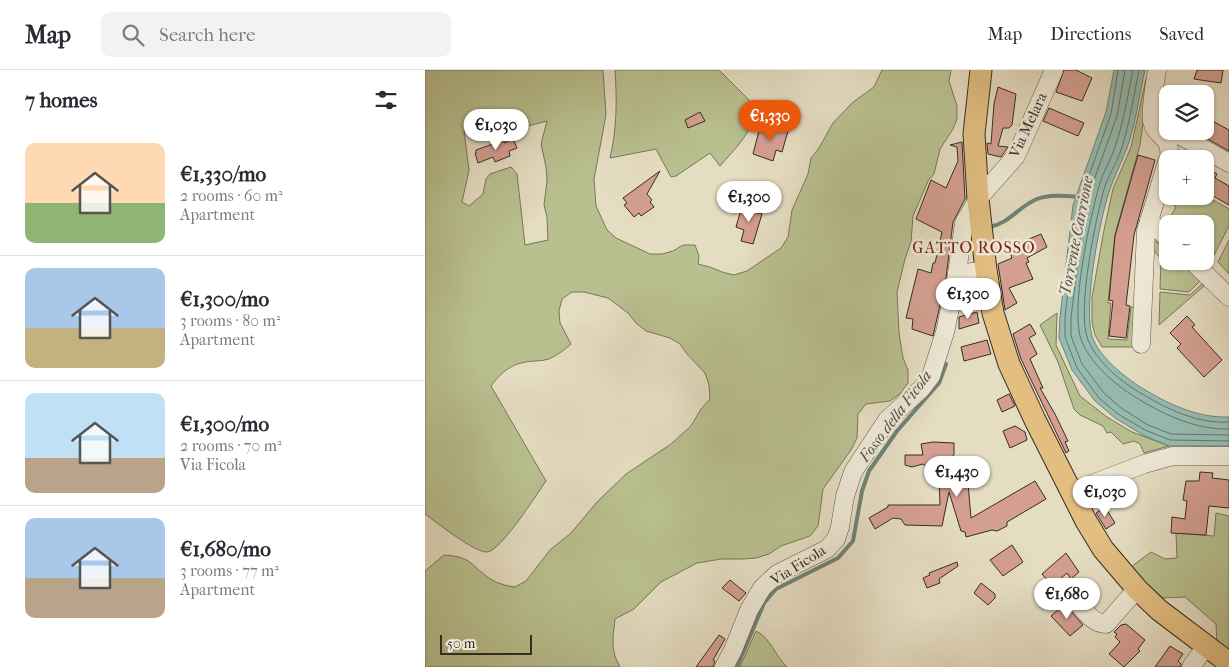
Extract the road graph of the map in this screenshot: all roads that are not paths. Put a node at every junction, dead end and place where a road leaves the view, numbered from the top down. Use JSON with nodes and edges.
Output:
{"nodes":[{"id":1,"x":981,"y":70,"type":"edge"},
{"id":2,"x":1054,"y":70,"type":"edge"},
{"id":3,"x":1157,"y":70,"type":"edge"},
{"id":4,"x":1152,"y":120,"type":"junction"},
{"id":5,"x":1159,"y":124,"type":"edge"},
{"id":6,"x":1188,"y":140,"type":"edge"},
{"id":7,"x":1169,"y":150,"type":"edge"},
{"id":8,"x":1229,"y":163,"type":"edge"},
{"id":9,"x":1159,"y":188,"type":"edge"},
{"id":10,"x":978,"y":199,"type":"junction"},
{"id":11,"x":1149,"y":220,"type":"junction"},
{"id":12,"x":1159,"y":230,"type":"edge"},
{"id":13,"x":986,"y":270,"type":"junction"},
{"id":14,"x":1201,"y":270,"type":"edge"},
{"id":15,"x":956,"y":280,"type":"junction"},
{"id":16,"x":1229,"y":297,"type":"edge"},
{"id":17,"x":1141,"y":344,"type":"dead end"},
{"id":18,"x":1229,"y":456,"type":"edge"},
{"id":19,"x":1071,"y":492,"type":"junction"},
{"id":20,"x":1137,"y":589,"type":"junction"},
{"id":21,"x":1076,"y":602,"type":"dead end"},
{"id":22,"x":1207,"y":646,"type":"junction"},
{"id":23,"x":1229,"y":663,"type":"edge"},
{"id":24,"x":725,"y":667,"type":"edge"},
{"id":25,"x":1191,"y":667,"type":"edge"}],
"edges":[{"from":1,"to":10,"type":"main road"},
{"from":2,"to":10,"type":"street","name":"Via Melara"},
{"from":3,"to":4,"type":"street"},
{"from":4,"to":5,"type":"street"},
{"from":4,"to":7,"type":"street"},
{"from":6,"to":8,"type":"street"},
{"from":9,"to":11,"type":"street"},
{"from":10,"to":13,"type":"main road"},
{"from":10,"to":15,"type":"street","name":"Via Melara"},
{"from":11,"to":12,"type":"street"},
{"from":11,"to":17,"type":"street"},
{"from":13,"to":15,"type":"street"},
{"from":13,"to":19,"type":"main road"},
{"from":14,"to":16,"type":"street"},
{"from":15,"to":24,"type":"street","name":"Via Ficola"},
{"from":18,"to":19,"type":"street"},
{"from":19,"to":20,"type":"main road"},
{"from":20,"to":21,"type":"street"},
{"from":20,"to":22,"type":"main road"},
{"from":22,"to":23,"type":"main road"},
{"from":22,"to":25,"type":"street"}]}
